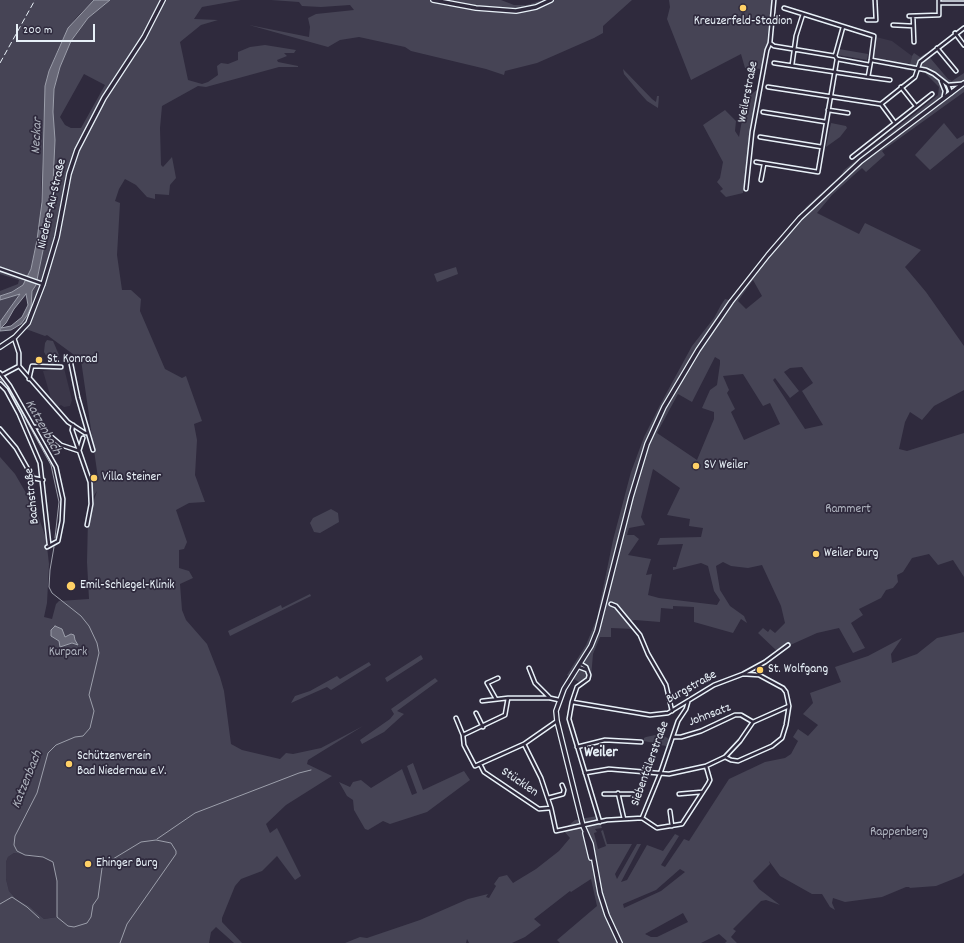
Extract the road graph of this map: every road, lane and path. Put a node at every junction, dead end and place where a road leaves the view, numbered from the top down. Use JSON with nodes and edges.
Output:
{"nodes":[{"id":1,"x":163,"y":0,"type":"edge"},
{"id":2,"x":433,"y":0,"type":"edge"},
{"id":3,"x":551,"y":0,"type":"edge"},
{"id":4,"x":774,"y":0,"type":"edge"},
{"id":5,"x":875,"y":0,"type":"edge"},
{"id":6,"x":939,"y":2,"type":"edge"},
{"id":7,"x":964,"y":3,"type":"edge"},
{"id":8,"x":784,"y":8,"type":"dead end"},
{"id":9,"x":803,"y":14,"type":"junction"},
{"id":10,"x":909,"y":16,"type":"dead end"},
{"id":11,"x":913,"y":16,"type":"junction"},
{"id":12,"x":867,"y":20,"type":"dead end"},
{"id":13,"x":893,"y":25,"type":"dead end"},
{"id":14,"x":913,"y":26,"type":"junction"},
{"id":15,"x":843,"y":27,"type":"junction"},
{"id":16,"x":964,"y":28,"type":"edge"},
{"id":17,"x":955,"y":33,"type":"junction"},
{"id":18,"x":914,"y":42,"type":"dead end"},
{"id":19,"x":770,"y":43,"type":"junction"},
{"id":20,"x":964,"y":45,"type":"edge"},
{"id":21,"x":937,"y":48,"type":"junction"},
{"id":22,"x":794,"y":49,"type":"junction"},
{"id":23,"x":836,"y":57,"type":"junction"},
{"id":24,"x":871,"y":60,"type":"junction"},
{"id":25,"x":774,"y":63,"type":"dead end"},
{"id":26,"x":792,"y":65,"type":"junction"},
{"id":27,"x":870,"y":65,"type":"junction"},
{"id":28,"x":918,"y":69,"type":"junction"},
{"id":29,"x":834,"y":71,"type":"junction"},
{"id":30,"x":956,"y":71,"type":"dead end"},
{"id":31,"x":868,"y":77,"type":"junction"},
{"id":32,"x":940,"y":79,"type":"junction"},
{"id":33,"x":890,"y":80,"type":"dead end"},
{"id":34,"x":964,"y":83,"type":"edge"},
{"id":35,"x":948,"y":85,"type":"junction"},
{"id":36,"x":768,"y":87,"type":"dead end"},
{"id":37,"x":901,"y":87,"type":"junction"},
{"id":38,"x":944,"y":87,"type":"junction"},
{"id":39,"x":951,"y":93,"type":"junction"},
{"id":40,"x":932,"y":94,"type":"dead end"},
{"id":41,"x":830,"y":97,"type":"junction"},
{"id":42,"x":940,"y":101,"type":"junction"},
{"id":43,"x":881,"y":104,"type":"junction"},
{"id":44,"x":916,"y":106,"type":"junction"},
{"id":45,"x":828,"y":110,"type":"junction"},
{"id":46,"x":763,"y":112,"type":"dead end"},
{"id":47,"x":848,"y":113,"type":"dead end"},
{"id":48,"x":826,"y":122,"type":"junction"},
{"id":49,"x":895,"y":123,"type":"junction"},
{"id":50,"x":760,"y":138,"type":"dead end"},
{"id":51,"x":822,"y":147,"type":"junction"},
{"id":52,"x":852,"y":157,"type":"dead end"},
{"id":53,"x":756,"y":162,"type":"dead end"},
{"id":54,"x":764,"y":164,"type":"junction"},
{"id":55,"x":761,"y":180,"type":"dead end"},
{"id":56,"x":746,"y":189,"type":"dead end"},
{"id":57,"x":0,"y":269,"type":"edge"},
{"id":58,"x":43,"y":284,"type":"junction"},
{"id":59,"x":14,"y":338,"type":"junction"},
{"id":60,"x":0,"y":347,"type":"edge"},
{"id":61,"x":71,"y":364,"type":"dead end"},
{"id":62,"x":19,"y":366,"type":"junction"},
{"id":63,"x":61,"y":367,"type":"dead end"},
{"id":64,"x":1,"y":374,"type":"edge"},
{"id":65,"x":29,"y":379,"type":"junction"},
{"id":66,"x":0,"y":384,"type":"edge"},
{"id":67,"x":73,"y":425,"type":"junction"},
{"id":68,"x":34,"y":427,"type":"junction"},
{"id":69,"x":0,"y":429,"type":"edge"},
{"id":70,"x":87,"y":433,"type":"junction"},
{"id":71,"x":83,"y":438,"type":"dead end"},
{"id":72,"x":93,"y":450,"type":"dead end"},
{"id":73,"x":79,"y":451,"type":"junction"},
{"id":74,"x":43,"y":480,"type":"junction"},
{"id":75,"x":86,"y":525,"type":"dead end"},
{"id":76,"x":611,"y":604,"type":"dead end"},
{"id":77,"x":788,"y":645,"type":"dead end"},
{"id":78,"x":580,"y":665,"type":"junction"},
{"id":79,"x":529,"y":668,"type":"dead end"},
{"id":80,"x":743,"y":674,"type":"junction"},
{"id":81,"x":498,"y":678,"type":"dead end"},
{"id":82,"x":508,"y":698,"type":"junction"},
{"id":83,"x":550,"y":698,"type":"junction"},
{"id":84,"x":496,"y":699,"type":"junction"},
{"id":85,"x":559,"y":700,"type":"junction"},
{"id":86,"x":482,"y":701,"type":"dead end"},
{"id":87,"x":572,"y":702,"type":"junction"},
{"id":88,"x":688,"y":702,"type":"junction"},
{"id":89,"x":789,"y":706,"type":"junction"},
{"id":90,"x":672,"y":711,"type":"junction"},
{"id":91,"x":476,"y":713,"type":"dead end"},
{"id":92,"x":456,"y":718,"type":"dead end"},
{"id":93,"x":556,"y":721,"type":"junction"},
{"id":94,"x":754,"y":722,"type":"junction"},
{"id":95,"x":483,"y":727,"type":"junction"},
{"id":96,"x":463,"y":736,"type":"junction"},
{"id":97,"x":673,"y":737,"type":"junction"},
{"id":98,"x":641,"y":742,"type":"dead end"},
{"id":99,"x":524,"y":744,"type":"junction"},
{"id":100,"x":577,"y":747,"type":"junction"},
{"id":101,"x":725,"y":757,"type":"junction"},
{"id":102,"x":480,"y":764,"type":"junction"},
{"id":103,"x":706,"y":766,"type":"junction"},
{"id":104,"x":585,"y":773,"type":"junction"},
{"id":105,"x":660,"y":774,"type":"junction"},
{"id":106,"x":562,"y":784,"type":"dead end"},
{"id":107,"x":703,"y":792,"type":"junction"},
{"id":108,"x":618,"y":793,"type":"junction"},
{"id":109,"x":604,"y":794,"type":"dead end"},
{"id":110,"x":633,"y":794,"type":"dead end"},
{"id":111,"x":679,"y":794,"type":"dead end"},
{"id":112,"x":548,"y":798,"type":"junction"},
{"id":113,"x":551,"y":808,"type":"junction"},
{"id":114,"x":670,"y":811,"type":"dead end"},
{"id":115,"x":642,"y":818,"type":"junction"},
{"id":116,"x":624,"y":819,"type":"junction"},
{"id":117,"x":600,"y":822,"type":"junction"},
{"id":118,"x":583,"y":826,"type":"junction"},
{"id":119,"x":672,"y":826,"type":"junction"},
{"id":120,"x":620,"y":943,"type":"edge"}],
"edges":[{"from":1,"to":58,"type":"main road","name":"Niedere-Au-Straße"},
{"from":2,"to":3,"type":"main road"},
{"from":4,"to":19,"type":"street","name":"Weilerstraße"},
{"from":5,"to":12,"type":"street"},
{"from":6,"to":7,"type":"street"},
{"from":6,"to":11,"type":"street"},
{"from":8,"to":9,"type":"street"},
{"from":9,"to":15,"type":"street"},
{"from":9,"to":22,"type":"street"},
{"from":10,"to":11,"type":"street"},
{"from":11,"to":14,"type":"street"},
{"from":13,"to":14,"type":"street"},
{"from":14,"to":18,"type":"street"},
{"from":15,"to":23,"type":"street"},
{"from":15,"to":24,"type":"street"},
{"from":16,"to":17,"type":"street"},
{"from":17,"to":20,"type":"street"},
{"from":17,"to":21,"type":"street"},
{"from":19,"to":22,"type":"street"},
{"from":19,"to":56,"type":"street","name":"Weilerstraße"},
{"from":21,"to":28,"type":"street"},
{"from":21,"to":30,"type":"street"},
{"from":22,"to":23,"type":"street"},
{"from":22,"to":26,"type":"street"},
{"from":23,"to":27,"type":"street"},
{"from":23,"to":29,"type":"street"},
{"from":24,"to":27,"type":"street"},
{"from":24,"to":28,"type":"street"},
{"from":25,"to":26,"type":"street"},
{"from":26,"to":29,"type":"street"},
{"from":27,"to":31,"type":"street"},
{"from":28,"to":32,"type":"street"},
{"from":28,"to":37,"type":"street"},
{"from":29,"to":31,"type":"street"},
{"from":29,"to":41,"type":"street"},
{"from":31,"to":33,"type":"street"},
{"from":32,"to":35,"type":"street"},
{"from":32,"to":38,"type":"street"},
{"from":34,"to":35,"type":"street"},
{"from":34,"to":39,"type":"main road"},
{"from":35,"to":39,"type":"street"},
{"from":36,"to":41,"type":"street"},
{"from":37,"to":43,"type":"street"},
{"from":37,"to":44,"type":"street"},
{"from":38,"to":39,"type":"street"},
{"from":38,"to":42,"type":"street"},
{"from":39,"to":42,"type":"main road"},
{"from":40,"to":44,"type":"street"},
{"from":41,"to":43,"type":"street"},
{"from":41,"to":45,"type":"street"},
{"from":42,"to":78,"type":"main road"},
{"from":43,"to":49,"type":"street"},
{"from":44,"to":49,"type":"street"},
{"from":45,"to":47,"type":"street"},
{"from":45,"to":48,"type":"street"},
{"from":46,"to":48,"type":"street"},
{"from":48,"to":51,"type":"street"},
{"from":49,"to":52,"type":"street"},
{"from":50,"to":51,"type":"street"},
{"from":51,"to":54,"type":"street"},
{"from":53,"to":54,"type":"street"},
{"from":54,"to":55,"type":"street"},
{"from":57,"to":58,"type":"street"},
{"from":58,"to":59,"type":"main road","name":"Niedere-Au-Straße"},
{"from":59,"to":60,"type":"main road","name":"Niedere-Au-Straße"},
{"from":59,"to":62,"type":"street"},
{"from":61,"to":70,"type":"street"},
{"from":62,"to":64,"type":"street"},
{"from":62,"to":65,"type":"street"},
{"from":63,"to":65,"type":"street"},
{"from":64,"to":68,"type":"street"},
{"from":65,"to":67,"type":"street"},
{"from":66,"to":74,"type":"street","name":"Bachstraße"},
{"from":67,"to":70,"type":"street"},
{"from":67,"to":73,"type":"street"},
{"from":68,"to":73,"type":"street"},
{"from":68,"to":74,"type":"street","name":"Bachstraße"},
{"from":69,"to":74,"type":"street"},
{"from":70,"to":72,"type":"street"},
{"from":71,"to":73,"type":"street"},
{"from":73,"to":75,"type":"street"},
{"from":76,"to":90,"type":"street"},
{"from":77,"to":80,"type":"street","name":"Burgstraße"},
{"from":78,"to":85,"type":"main road"},
{"from":78,"to":87,"type":"street"},
{"from":79,"to":83,"type":"street"},
{"from":80,"to":88,"type":"street","name":"Burgstraße"},
{"from":80,"to":89,"type":"street"},
{"from":81,"to":84,"type":"street"},
{"from":82,"to":83,"type":"street"},
{"from":82,"to":84,"type":"street"},
{"from":82,"to":95,"type":"street"},
{"from":83,"to":85,"type":"street"},
{"from":84,"to":86,"type":"street"},
{"from":85,"to":93,"type":"main road"},
{"from":87,"to":90,"type":"street","name":"Burgstraße"},
{"from":87,"to":100,"type":"street"},
{"from":88,"to":90,"type":"street","name":"Burgstraße"},
{"from":88,"to":97,"type":"street","name":"Siebentälerstraße"},
{"from":89,"to":94,"type":"street"},
{"from":89,"to":101,"type":"street"},
{"from":91,"to":95,"type":"street"},
{"from":92,"to":96,"type":"street"},
{"from":93,"to":99,"type":"street"},
{"from":93,"to":118,"type":"main road"},
{"from":94,"to":97,"type":"street","name":"Johnsatz"},
{"from":94,"to":101,"type":"street"},
{"from":95,"to":96,"type":"street"},
{"from":96,"to":102,"type":"street"},
{"from":97,"to":105,"type":"street","name":"Siebentälerstraße"},
{"from":98,"to":100,"type":"street"},
{"from":99,"to":102,"type":"street"},
{"from":99,"to":112,"type":"street"},
{"from":100,"to":104,"type":"street"},
{"from":101,"to":103,"type":"street"},
{"from":102,"to":113,"type":"street","name":"Stücklen"},
{"from":103,"to":105,"type":"street"},
{"from":103,"to":107,"type":"street"},
{"from":104,"to":105,"type":"street"},
{"from":104,"to":117,"type":"street"},
{"from":105,"to":115,"type":"street","name":"Siebentälerstraße"},
{"from":106,"to":112,"type":"street"},
{"from":107,"to":111,"type":"street"},
{"from":107,"to":119,"type":"street"},
{"from":108,"to":109,"type":"street","name":"Siebentälerstraße"},
{"from":108,"to":110,"type":"street","name":"Siebentälerstraße"},
{"from":108,"to":116,"type":"street","name":"Siebentälerstraße"},
{"from":112,"to":113,"type":"street"},
{"from":113,"to":118,"type":"street","name":"Siebentälerstraße"},
{"from":114,"to":119,"type":"street"},
{"from":115,"to":116,"type":"street","name":"Siebentälerstraße"},
{"from":115,"to":119,"type":"street"},
{"from":116,"to":117,"type":"street","name":"Siebentälerstraße"},
{"from":117,"to":118,"type":"street","name":"Siebentälerstraße"},
{"from":118,"to":120,"type":"main road"}]}
